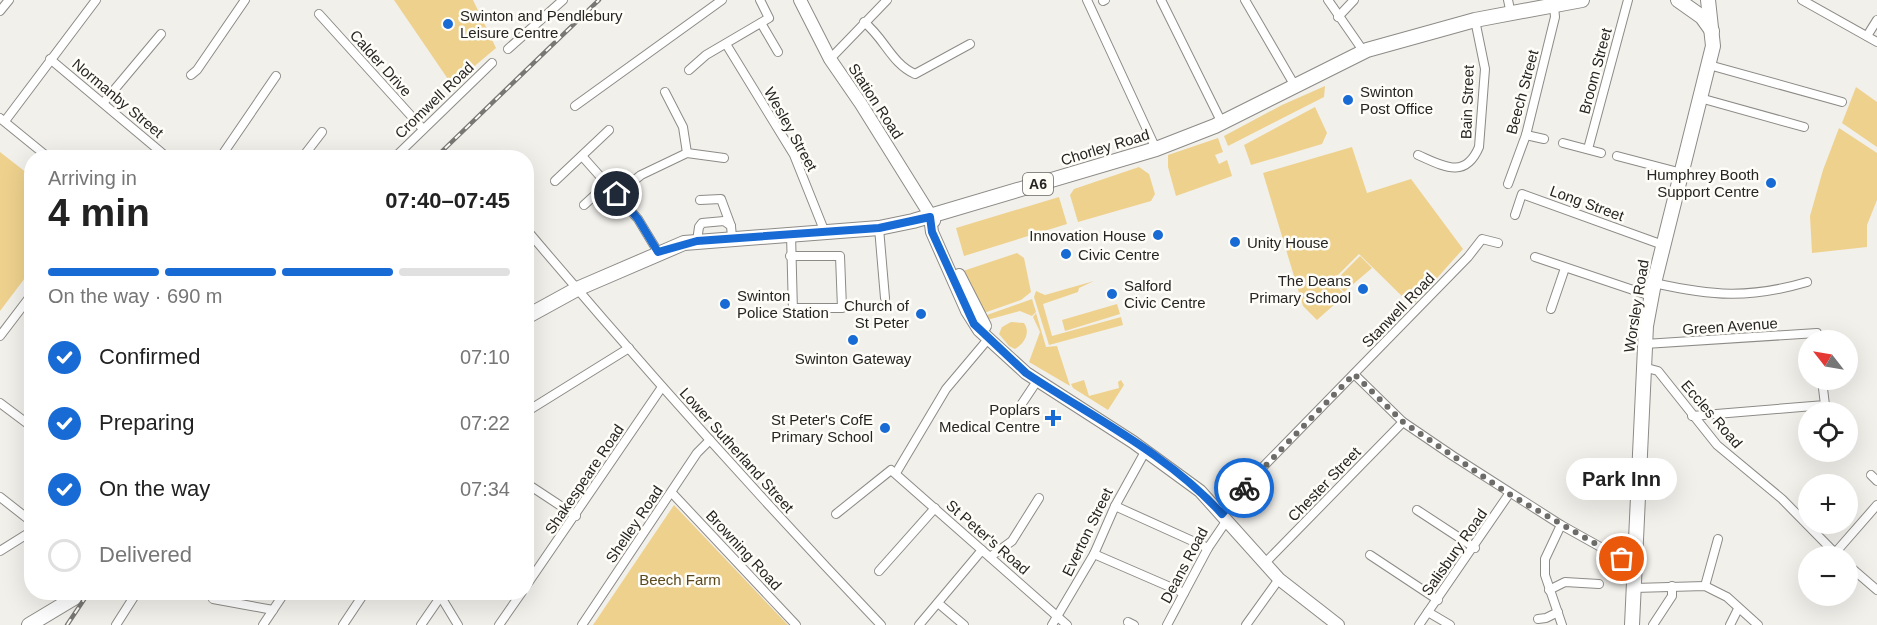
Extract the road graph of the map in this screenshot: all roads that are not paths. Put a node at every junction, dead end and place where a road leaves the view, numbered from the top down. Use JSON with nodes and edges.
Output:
{"nodes":[{"id":1,"x":9,"y":0,"type":"edge"},
{"id":2,"x":96,"y":0,"type":"edge"},
{"id":3,"x":245,"y":0,"type":"edge"},
{"id":4,"x":563,"y":0,"type":"edge"},
{"id":5,"x":722,"y":0,"type":"edge"},
{"id":6,"x":760,"y":0,"type":"edge"},
{"id":7,"x":800,"y":0,"type":"edge"},
{"id":8,"x":887,"y":0,"type":"edge"},
{"id":9,"x":1087,"y":0,"type":"edge"},
{"id":10,"x":1161,"y":0,"type":"edge"},
{"id":11,"x":1245,"y":0,"type":"edge"},
{"id":12,"x":1328,"y":0,"type":"edge"},
{"id":13,"x":1354,"y":0,"type":"edge"},
{"id":14,"x":1582,"y":0,"type":"edge"},
{"id":15,"x":1628,"y":0,"type":"edge"},
{"id":16,"x":1678,"y":0,"type":"edge"},
{"id":17,"x":1708,"y":0,"type":"edge"},
{"id":18,"x":1802,"y":0,"type":"edge"},
{"id":19,"x":1554,"y":6,"type":"junction"},
{"id":20,"x":1509,"y":7,"type":"edge"},
{"id":21,"x":0,"y":11,"type":"edge"},
{"id":22,"x":319,"y":14,"type":"dead end"},
{"id":23,"x":1338,"y":17,"type":"junction"},
{"id":24,"x":1475,"y":20,"type":"junction"},
{"id":25,"x":1877,"y":20,"type":"edge"},
{"id":26,"x":864,"y":22,"type":"junction"},
{"id":27,"x":760,"y":23,"type":"junction"},
{"id":28,"x":160,"y":34,"type":"dead end"},
{"id":29,"x":1714,"y":35,"type":"junction"},
{"id":30,"x":1867,"y":36,"type":"junction"},
{"id":31,"x":1877,"y":42,"type":"edge"},
{"id":32,"x":726,"y":44,"type":"junction"},
{"id":33,"x":970,"y":44,"type":"dead end"},
{"id":34,"x":508,"y":49,"type":"dead end"},
{"id":35,"x":778,"y":52,"type":"dead end"},
{"id":36,"x":1364,"y":52,"type":"junction"},
{"id":37,"x":50,"y":59,"type":"junction"},
{"id":38,"x":830,"y":59,"type":"junction"},
{"id":39,"x":492,"y":63,"type":"dead end"},
{"id":40,"x":1709,"y":65,"type":"junction"},
{"id":41,"x":689,"y":70,"type":"dead end"},
{"id":42,"x":191,"y":75,"type":"dead end"},
{"id":43,"x":276,"y":76,"type":"dead end"},
{"id":44,"x":1295,"y":86,"type":"junction"},
{"id":45,"x":665,"y":92,"type":"dead end"},
{"id":46,"x":1700,"y":98,"type":"junction"},
{"id":47,"x":104,"y":102,"type":"junction"},
{"id":48,"x":1842,"y":102,"type":"dead end"},
{"id":49,"x":575,"y":106,"type":"dead end"},
{"id":50,"x":2,"y":119,"type":"edge"},
{"id":51,"x":1222,"y":123,"type":"junction"},
{"id":52,"x":1804,"y":127,"type":"dead end"},
{"id":53,"x":423,"y":129,"type":"junction"},
{"id":54,"x":609,"y":130,"type":"dead end"},
{"id":55,"x":322,"y":132,"type":"dead end"},
{"id":56,"x":1526,"y":135,"type":"junction"},
{"id":57,"x":1544,"y":139,"type":"dead end"},
{"id":58,"x":1563,"y":143,"type":"dead end"},
{"id":59,"x":1156,"y":149,"type":"junction"},
{"id":60,"x":1588,"y":149,"type":"junction"},
{"id":61,"x":39,"y":150,"type":"edge"},
{"id":62,"x":159,"y":150,"type":"edge"},
{"id":63,"x":225,"y":150,"type":"edge"},
{"id":64,"x":308,"y":150,"type":"edge"},
{"id":65,"x":402,"y":150,"type":"edge"},
{"id":66,"x":687,"y":153,"type":"junction"},
{"id":67,"x":1601,"y":153,"type":"dead end"},
{"id":68,"x":1418,"y":155,"type":"dead end"},
{"id":69,"x":582,"y":156,"type":"junction"},
{"id":70,"x":1617,"y":156,"type":"dead end"},
{"id":71,"x":724,"y":158,"type":"dead end"},
{"id":72,"x":1682,"y":173,"type":"junction"},
{"id":73,"x":555,"y":181,"type":"dead end"},
{"id":74,"x":608,"y":184,"type":"junction"},
{"id":75,"x":1508,"y":184,"type":"dead end"},
{"id":76,"x":617,"y":194,"type":"junction"},
{"id":77,"x":700,"y":200,"type":"dead end"},
{"id":78,"x":584,"y":205,"type":"dead end"},
{"id":79,"x":1515,"y":215,"type":"dead end"},
{"id":80,"x":930,"y":217,"type":"junction"},
{"id":81,"x":879,"y":228,"type":"junction"},
{"id":82,"x":824,"y":230,"type":"junction"},
{"id":83,"x":732,"y":232,"type":"junction"},
{"id":84,"x":791,"y":234,"type":"junction"},
{"id":85,"x":534,"y":238,"type":"edge"},
{"id":86,"x":1498,"y":243,"type":"dead end"},
{"id":87,"x":1663,"y":245,"type":"junction"},
{"id":88,"x":658,"y":252,"type":"junction"},
{"id":89,"x":790,"y":256,"type":"junction"},
{"id":90,"x":1534,"y":257,"type":"dead end"},
{"id":91,"x":1565,"y":268,"type":"junction"},
{"id":92,"x":1807,"y":282,"type":"dead end"},
{"id":93,"x":577,"y":289,"type":"junction"},
{"id":94,"x":1653,"y":290,"type":"junction"},
{"id":95,"x":885,"y":298,"type":"dead end"},
{"id":96,"x":24,"y":304,"type":"edge"},
{"id":97,"x":1551,"y":309,"type":"dead end"},
{"id":98,"x":534,"y":313,"type":"edge"},
{"id":99,"x":0,"y":336,"type":"edge"},
{"id":100,"x":987,"y":336,"type":"junction"},
{"id":101,"x":1798,"y":338,"type":"edge"},
{"id":102,"x":1645,"y":344,"type":"junction"},
{"id":103,"x":629,"y":348,"type":"junction"},
{"id":104,"x":1643,"y":367,"type":"junction"},
{"id":105,"x":1354,"y":374,"type":"junction"},
{"id":106,"x":1037,"y":381,"type":"junction"},
{"id":107,"x":662,"y":387,"type":"junction"},
{"id":108,"x":1823,"y":390,"type":"edge"},
{"id":109,"x":0,"y":403,"type":"edge"},
{"id":110,"x":534,"y":407,"type":"edge"},
{"id":111,"x":1019,"y":408,"type":"dead end"},
{"id":112,"x":1692,"y":416,"type":"junction"},
{"id":113,"x":24,"y":421,"type":"edge"},
{"id":114,"x":1403,"y":422,"type":"junction"},
{"id":115,"x":710,"y":440,"type":"junction"},
{"id":116,"x":1146,"y":450,"type":"junction"},
{"id":117,"x":893,"y":471,"type":"junction"},
{"id":118,"x":534,"y":488,"type":"edge"},
{"id":119,"x":672,"y":493,"type":"junction"},
{"id":120,"x":1509,"y":494,"type":"junction"},
{"id":121,"x":0,"y":497,"type":"edge"},
{"id":122,"x":1039,"y":498,"type":"dead end"},
{"id":123,"x":1877,"y":505,"type":"edge"},
{"id":124,"x":1115,"y":506,"type":"junction"},
{"id":125,"x":935,"y":508,"type":"junction"},
{"id":126,"x":1417,"y":510,"type":"dead end"},
{"id":127,"x":836,"y":514,"type":"dead end"},
{"id":128,"x":24,"y":516,"type":"edge"},
{"id":129,"x":576,"y":516,"type":"junction"},
{"id":130,"x":1224,"y":517,"type":"junction"},
{"id":131,"x":1561,"y":525,"type":"junction"},
{"id":132,"x":24,"y":536,"type":"edge"},
{"id":133,"x":1718,"y":539,"type":"dead end"},
{"id":134,"x":1827,"y":546,"type":"edge"},
{"id":135,"x":1843,"y":546,"type":"edge"},
{"id":136,"x":1208,"y":548,"type":"junction"},
{"id":137,"x":1475,"y":548,"type":"junction"},
{"id":138,"x":982,"y":550,"type":"junction"},
{"id":139,"x":0,"y":551,"type":"edge"},
{"id":140,"x":1094,"y":554,"type":"junction"},
{"id":141,"x":1370,"y":555,"type":"dead end"},
{"id":142,"x":990,"y":557,"type":"junction"},
{"id":143,"x":1635,"y":563,"type":"junction"},
{"id":144,"x":1264,"y":564,"type":"junction"},
{"id":145,"x":879,"y":571,"type":"dead end"},
{"id":146,"x":1858,"y":574,"type":"edge"},
{"id":147,"x":534,"y":575,"type":"edge"},
{"id":148,"x":1279,"y":579,"type":"junction"},
{"id":149,"x":1599,"y":584,"type":"dead end"},
{"id":150,"x":1672,"y":586,"type":"junction"},
{"id":151,"x":1705,"y":586,"type":"junction"},
{"id":152,"x":1634,"y":588,"type":"junction"},
{"id":153,"x":1549,"y":590,"type":"junction"},
{"id":154,"x":1877,"y":590,"type":"edge"},
{"id":155,"x":1184,"y":593,"type":"junction"},
{"id":156,"x":68,"y":600,"type":"edge"},
{"id":157,"x":132,"y":600,"type":"edge"},
{"id":158,"x":218,"y":600,"type":"edge"},
{"id":159,"x":280,"y":600,"type":"edge"},
{"id":160,"x":360,"y":600,"type":"edge"},
{"id":161,"x":436,"y":600,"type":"edge"},
{"id":162,"x":443,"y":600,"type":"edge"},
{"id":163,"x":516,"y":600,"type":"edge"},
{"id":164,"x":1438,"y":600,"type":"junction"},
{"id":165,"x":935,"y":606,"type":"junction"},
{"id":166,"x":1738,"y":609,"type":"junction"},
{"id":167,"x":273,"y":610,"type":"junction"},
{"id":168,"x":1428,"y":612,"type":"junction"},
{"id":169,"x":1558,"y":612,"type":"junction"},
{"id":170,"x":1058,"y":616,"type":"junction"},
{"id":171,"x":1538,"y":619,"type":"dead end"},
{"id":172,"x":29,"y":625,"type":"edge"},
{"id":173,"x":116,"y":625,"type":"edge"},
{"id":174,"x":263,"y":625,"type":"edge"},
{"id":175,"x":343,"y":625,"type":"edge"},
{"id":176,"x":421,"y":625,"type":"edge"},
{"id":177,"x":458,"y":625,"type":"edge"},
{"id":178,"x":499,"y":625,"type":"edge"},
{"id":179,"x":582,"y":625,"type":"edge"},
{"id":180,"x":796,"y":625,"type":"edge"},
{"id":181,"x":881,"y":625,"type":"edge"},
{"id":182,"x":919,"y":625,"type":"edge"},
{"id":183,"x":964,"y":625,"type":"edge"},
{"id":184,"x":1052,"y":625,"type":"edge"},
{"id":185,"x":1067,"y":625,"type":"edge"},
{"id":186,"x":1167,"y":625,"type":"edge"},
{"id":187,"x":1246,"y":625,"type":"edge"},
{"id":188,"x":1338,"y":625,"type":"edge"},
{"id":189,"x":1419,"y":625,"type":"edge"},
{"id":190,"x":1450,"y":625,"type":"edge"},
{"id":191,"x":1562,"y":625,"type":"edge"},
{"id":192,"x":1632,"y":625,"type":"edge"},
{"id":193,"x":1653,"y":625,"type":"edge"},
{"id":194,"x":1730,"y":625,"type":"edge"},
{"id":195,"x":1758,"y":625,"type":"edge"}],
"edges":[{"from":1,"to":21,"type":"street"},
{"from":2,"to":37,"type":"street"},
{"from":3,"to":42,"type":"street"},
{"from":4,"to":34,"type":"street"},
{"from":5,"to":49,"type":"street"},
{"from":6,"to":27,"type":"street"},
{"from":7,"to":38,"type":"main road","name":"Station Road"},
{"from":8,"to":26,"type":"street"},
{"from":9,"to":59,"type":"street"},
{"from":10,"to":51,"type":"street"},
{"from":11,"to":44,"type":"street"},
{"from":12,"to":23,"type":"street"},
{"from":13,"to":23,"type":"street"},
{"from":14,"to":19,"type":"main road","name":"Chorley Road","number":"A6"},
{"from":15,"to":60,"type":"street","name":"Broom Street"},
{"from":16,"to":29,"type":"main road"},
{"from":17,"to":29,"type":"main road","name":"Worsley Road"},
{"from":18,"to":30,"type":"street"},
{"from":19,"to":20,"type":"main road","name":"Chorley Road","number":"A6"},
{"from":19,"to":56,"type":"street","name":"Beech Street"},
{"from":20,"to":24,"type":"main road","name":"Chorley Road","number":"A6"},
{"from":22,"to":53,"type":"street","name":"Calder Drive"},
{"from":23,"to":36,"type":"street"},
{"from":24,"to":36,"type":"main road","name":"Chorley Road","number":"A6"},
{"from":24,"to":68,"type":"street","name":"Bain Street"},
{"from":25,"to":30,"type":"street"},
{"from":26,"to":33,"type":"street"},
{"from":26,"to":38,"type":"street"},
{"from":27,"to":32,"type":"street"},
{"from":27,"to":35,"type":"street"},
{"from":28,"to":47,"type":"street"},
{"from":29,"to":40,"type":"main road","name":"Worsley Road"},
{"from":30,"to":31,"type":"street"},
{"from":32,"to":41,"type":"street"},
{"from":32,"to":82,"type":"street","name":"Wesley Street"},
{"from":36,"to":44,"type":"main road","name":"Chorley Road","number":"A6"},
{"from":37,"to":47,"type":"street","name":"Normanby Street"},
{"from":37,"to":50,"type":"street"},
{"from":38,"to":80,"type":"main road","name":"Station Road"},
{"from":39,"to":53,"type":"street","name":"Cromwell Road"},
{"from":40,"to":46,"type":"main road","name":"Worsley Road"},
{"from":40,"to":48,"type":"street"},
{"from":43,"to":63,"type":"street"},
{"from":44,"to":51,"type":"main road","name":"Chorley Road","number":"A6"},
{"from":45,"to":66,"type":"street"},
{"from":46,"to":52,"type":"street"},
{"from":46,"to":72,"type":"main road","name":"Worsley Road"},
{"from":47,"to":62,"type":"street","name":"Normanby Street"},
{"from":50,"to":61,"type":"street"},
{"from":51,"to":59,"type":"main road","name":"Chorley Road","number":"A6"},
{"from":53,"to":65,"type":"street","name":"Cromwell Road"},
{"from":54,"to":69,"type":"street"},
{"from":55,"to":64,"type":"street"},
{"from":56,"to":57,"type":"street"},
{"from":56,"to":75,"type":"street","name":"Beech Street"},
{"from":58,"to":60,"type":"street"},
{"from":59,"to":80,"type":"main road","name":"Chorley Road","number":"A6"},
{"from":60,"to":67,"type":"street"},
{"from":66,"to":71,"type":"street"},
{"from":66,"to":76,"type":"street"},
{"from":69,"to":73,"type":"street"},
{"from":69,"to":74,"type":"street"},
{"from":70,"to":72,"type":"street"},
{"from":72,"to":87,"type":"main road","name":"Worsley Road"},
{"from":74,"to":76,"type":"street"},
{"from":74,"to":78,"type":"street"},
{"from":76,"to":88,"type":"street"},
{"from":77,"to":83,"type":"street"},
{"from":79,"to":87,"type":"street","name":"Long Street"},
{"from":80,"to":81,"type":"main road","name":"Chorley Road","number":"A6"},
{"from":80,"to":100,"type":"main road","name":"Station Road"},
{"from":81,"to":82,"type":"main road","name":"Chorley Road","number":"A6"},
{"from":81,"to":95,"type":"street"},
{"from":82,"to":84,"type":"main road","name":"Chorley Road","number":"A6"},
{"from":83,"to":84,"type":"main road","name":"Chorley Road","number":"A6"},
{"from":83,"to":88,"type":"main road","name":"Chorley Road","number":"A6"},
{"from":84,"to":89,"type":"street"},
{"from":85,"to":93,"type":"street","name":"Lower Sutherland Street"},
{"from":86,"to":105,"type":"street","name":"Stanwell Road"},
{"from":87,"to":94,"type":"main road","name":"Worsley Road"},
{"from":88,"to":93,"type":"main road","name":"Chorley Road","number":"A6"},
{"from":89,"to":89,"type":"street"},
{"from":90,"to":91,"type":"street"},
{"from":91,"to":94,"type":"street"},
{"from":91,"to":97,"type":"street"},
{"from":92,"to":94,"type":"street"},
{"from":93,"to":98,"type":"main road","name":"Chorley Road","number":"A6"},
{"from":93,"to":103,"type":"street","name":"Lower Sutherland Street"},
{"from":94,"to":102,"type":"main road","name":"Worsley Road"},
{"from":96,"to":99,"type":"street"},
{"from":100,"to":106,"type":"main road","name":"Station Road"},
{"from":100,"to":117,"type":"street"},
{"from":101,"to":102,"type":"street","name":"Green Avenue"},
{"from":102,"to":104,"type":"main road","name":"Worsley Road"},
{"from":103,"to":107,"type":"street","name":"Lower Sutherland Street"},
{"from":103,"to":110,"type":"street"},
{"from":104,"to":112,"type":"street","name":"Eccles Road"},
{"from":104,"to":143,"type":"main road","name":"Worsley Road"},
{"from":105,"to":114,"type":"street"},
{"from":105,"to":130,"type":"street","name":"Stanwell Road"},
{"from":106,"to":111,"type":"street"},
{"from":106,"to":116,"type":"main road","name":"Station Road"},
{"from":107,"to":115,"type":"street","name":"Lower Sutherland Street"},
{"from":107,"to":129,"type":"street","name":"Shakespeare Road"},
{"from":108,"to":112,"type":"street"},
{"from":109,"to":113,"type":"street"},
{"from":112,"to":134,"type":"street","name":"Eccles Road"},
{"from":114,"to":120,"type":"street"},
{"from":114,"to":144,"type":"street","name":"Chester Street"},
{"from":115,"to":119,"type":"street","name":"Shelley Road"},
{"from":115,"to":181,"type":"street","name":"Lower Sutherland Street"},
{"from":116,"to":124,"type":"street","name":"Everton Street"},
{"from":116,"to":130,"type":"main road","name":"Station Road"},
{"from":117,"to":125,"type":"street","name":"St Peter's Road"},
{"from":117,"to":127,"type":"street"},
{"from":118,"to":129,"type":"street"},
{"from":119,"to":179,"type":"street","name":"Shelley Road"},
{"from":119,"to":180,"type":"street","name":"Browning Road"},
{"from":120,"to":131,"type":"street"},
{"from":120,"to":137,"type":"street","name":"Salisbury Road"},
{"from":121,"to":128,"type":"street"},
{"from":122,"to":142,"type":"street"},
{"from":123,"to":135,"type":"street"},
{"from":124,"to":136,"type":"street"},
{"from":124,"to":140,"type":"street","name":"Everton Street"},
{"from":125,"to":138,"type":"street","name":"St Peter's Road"},
{"from":125,"to":145,"type":"street"},
{"from":126,"to":137,"type":"street"},
{"from":129,"to":147,"type":"street","name":"Shakespeare Road"},
{"from":130,"to":136,"type":"street","name":"Deans Road"},
{"from":130,"to":144,"type":"main road","name":"Station Road"},
{"from":131,"to":143,"type":"street"},
{"from":131,"to":153,"type":"street"},
{"from":132,"to":139,"type":"street"},
{"from":133,"to":151,"type":"street"},
{"from":136,"to":155,"type":"street","name":"Deans Road"},
{"from":137,"to":164,"type":"street","name":"Salisbury Road"},
{"from":138,"to":142,"type":"street","name":"St Peter's Road"},
{"from":138,"to":165,"type":"street"},
{"from":140,"to":155,"type":"street"},
{"from":140,"to":170,"type":"street","name":"Everton Street"},
{"from":141,"to":164,"type":"street"},
{"from":142,"to":170,"type":"street","name":"St Peter's Road"},
{"from":143,"to":152,"type":"main road","name":"Worsley Road"},
{"from":144,"to":148,"type":"main road","name":"Station Road"},
{"from":146,"to":154,"type":"street"},
{"from":148,"to":187,"type":"street"},
{"from":148,"to":188,"type":"main road","name":"Station Road"},
{"from":149,"to":153,"type":"street"},
{"from":150,"to":151,"type":"street"},
{"from":150,"to":152,"type":"street"},
{"from":150,"to":193,"type":"street"},
{"from":151,"to":166,"type":"street"},
{"from":152,"to":192,"type":"main road","name":"Worsley Road"},
{"from":153,"to":169,"type":"street"},
{"from":155,"to":186,"type":"street","name":"Deans Road"},
{"from":156,"to":172,"type":"main road"},
{"from":157,"to":173,"type":"street"},
{"from":158,"to":167,"type":"street"},
{"from":159,"to":167,"type":"street"},
{"from":160,"to":175,"type":"street"},
{"from":161,"to":176,"type":"street"},
{"from":162,"to":177,"type":"street"},
{"from":163,"to":178,"type":"street"},
{"from":164,"to":168,"type":"street","name":"Salisbury Road"},
{"from":165,"to":182,"type":"street"},
{"from":165,"to":183,"type":"street"},
{"from":166,"to":194,"type":"street"},
{"from":166,"to":195,"type":"street"},
{"from":167,"to":174,"type":"street"},
{"from":168,"to":189,"type":"street","name":"Salisbury Road"},
{"from":168,"to":190,"type":"street"},
{"from":169,"to":171,"type":"street"},
{"from":169,"to":191,"type":"street"},
{"from":170,"to":184,"type":"street","name":"Everton Street"},
{"from":170,"to":185,"type":"street","name":"St Peter's Road"}]}
